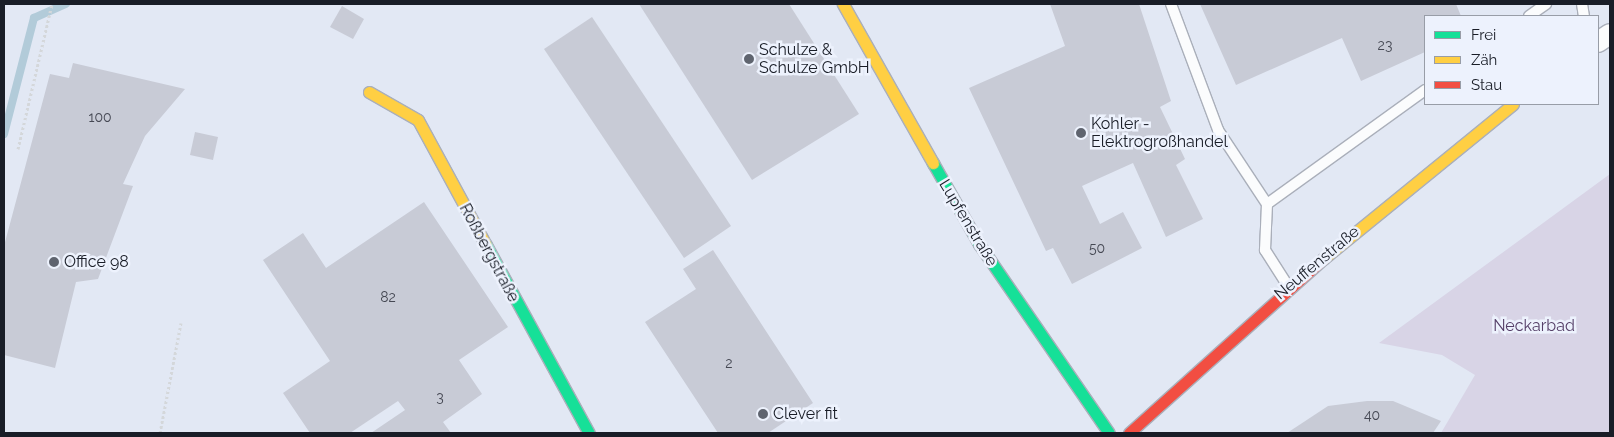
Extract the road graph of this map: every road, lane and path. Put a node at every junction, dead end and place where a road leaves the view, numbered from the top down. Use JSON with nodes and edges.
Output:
{"nodes":[{"id":1,"x":52,"y":4,"type":"edge"},
{"id":2,"x":843,"y":4,"type":"edge"},
{"id":3,"x":1171,"y":4,"type":"edge"},
{"id":4,"x":1546,"y":4,"type":"edge"},
{"id":5,"x":1530,"y":15,"type":"edge"},
{"id":6,"x":1424,"y":91,"type":"edge"},
{"id":7,"x":370,"y":92,"type":"dead end"},
{"id":8,"x":1512,"y":105,"type":"edge"},
{"id":9,"x":18,"y":149,"type":"dead end"},
{"id":10,"x":1267,"y":204,"type":"junction"},
{"id":11,"x":1288,"y":286,"type":"junction"},
{"id":12,"x":181,"y":323,"type":"dead end"},
{"id":13,"x":160,"y":433,"type":"edge"},
{"id":14,"x":588,"y":433,"type":"edge"},
{"id":15,"x":1109,"y":433,"type":"edge"},
{"id":16,"x":1130,"y":433,"type":"edge"}],
"edges":[{"from":1,"to":9,"type":"path"},
{"from":2,"to":15,"type":"street","name":"Lupfenstraße"},
{"from":3,"to":10,"type":"lane"},
{"from":4,"to":5,"type":"lane"},
{"from":6,"to":10,"type":"lane"},
{"from":7,"to":14,"type":"street","name":"Roßbergstraße"},
{"from":8,"to":11,"type":"street","name":"Neuffenstraße"},
{"from":10,"to":11,"type":"lane"},
{"from":11,"to":16,"type":"street","name":"Neuffenstraße"},
{"from":12,"to":13,"type":"path"}]}
